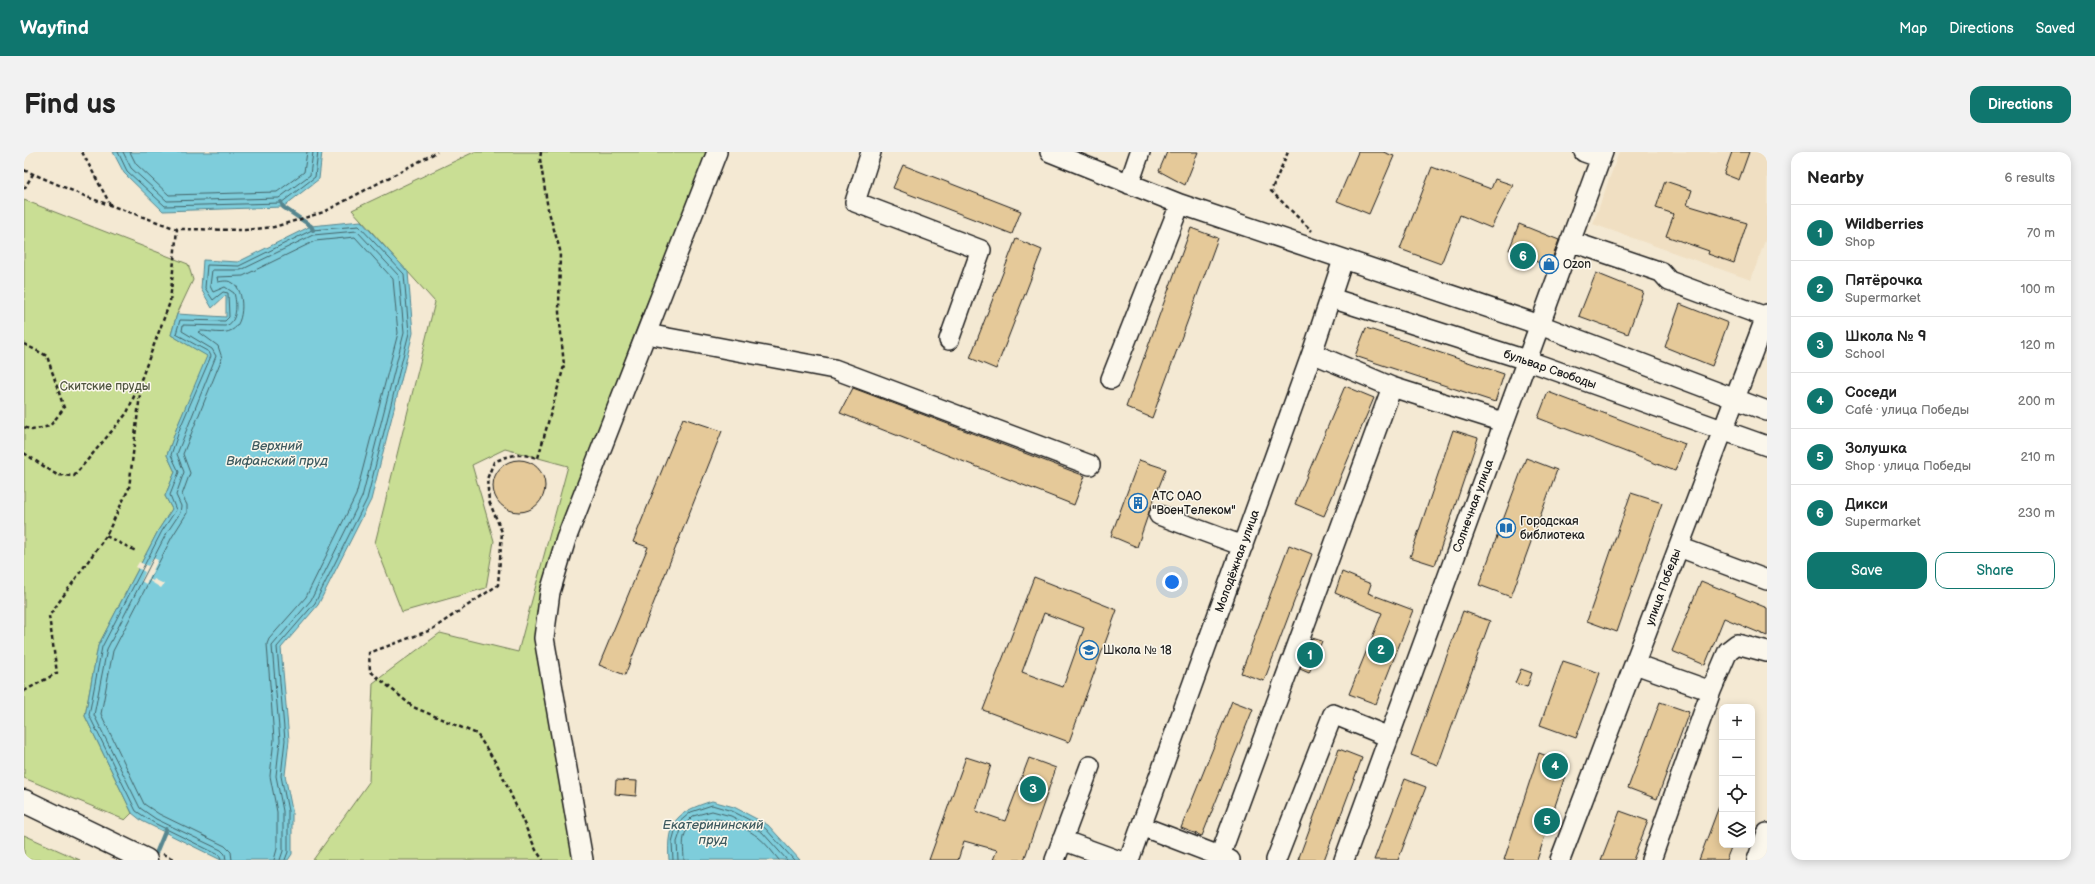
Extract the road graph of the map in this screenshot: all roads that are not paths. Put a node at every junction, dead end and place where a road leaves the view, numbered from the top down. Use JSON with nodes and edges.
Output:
{"nodes":[{"id":1,"x":717,"y":152,"type":"edge"},
{"id":2,"x":871,"y":152,"type":"edge"},
{"id":3,"x":1050,"y":152,"type":"edge"},
{"id":4,"x":1140,"y":152,"type":"edge"},
{"id":5,"x":1596,"y":154,"type":"edge"},
{"id":6,"x":1070,"y":156,"type":"edge"},
{"id":7,"x":1129,"y":184,"type":"junction"},
{"id":8,"x":1180,"y":204,"type":"junction"},
{"id":9,"x":1570,"y":241,"type":"junction"},
{"id":10,"x":1343,"y":260,"type":"junction"},
{"id":11,"x":1331,"y":298,"type":"junction"},
{"id":12,"x":1766,"y":315,"type":"edge"},
{"id":13,"x":1540,"y":326,"type":"junction"},
{"id":14,"x":647,"y":334,"type":"junction"},
{"id":15,"x":949,"y":340,"type":"dead end"},
{"id":16,"x":1312,"y":353,"type":"junction"},
{"id":17,"x":1526,"y":360,"type":"junction"},
{"id":18,"x":1111,"y":379,"type":"dead end"},
{"id":19,"x":1392,"y":387,"type":"junction"},
{"id":20,"x":1734,"y":399,"type":"junction"},
{"id":21,"x":1767,"y":412,"type":"edge"},
{"id":22,"x":1503,"y":422,"type":"junction"},
{"id":23,"x":1723,"y":430,"type":"junction"},
{"id":24,"x":1767,"y":446,"type":"edge"},
{"id":25,"x":1090,"y":465,"type":"dead end"},
{"id":26,"x":1159,"y":516,"type":"dead end"},
{"id":27,"x":1243,"y":546,"type":"junction"},
{"id":28,"x":1678,"y":547,"type":"junction"},
{"id":29,"x":1767,"y":580,"type":"edge"},
{"id":30,"x":1767,"y":652,"type":"edge"},
{"id":31,"x":1635,"y":664,"type":"junction"},
{"id":32,"x":1711,"y":691,"type":"junction"},
{"id":33,"x":1389,"y":737,"type":"junction"},
{"id":34,"x":1090,"y":766,"type":"dead end"},
{"id":35,"x":24,"y":801,"type":"edge"},
{"id":36,"x":1141,"y":826,"type":"junction"},
{"id":37,"x":1767,"y":833,"type":"edge"},
{"id":38,"x":1062,"y":840,"type":"junction"},
{"id":39,"x":1225,"y":858,"type":"edge"},
{"id":40,"x":146,"y":860,"type":"edge"},
{"id":41,"x":584,"y":860,"type":"edge"},
{"id":42,"x":1055,"y":860,"type":"edge"},
{"id":43,"x":1117,"y":860,"type":"edge"},
{"id":44,"x":1129,"y":860,"type":"edge"},
{"id":45,"x":1276,"y":860,"type":"edge"},
{"id":46,"x":1344,"y":860,"type":"edge"},
{"id":47,"x":1560,"y":860,"type":"edge"},
{"id":48,"x":1651,"y":860,"type":"edge"},
{"id":49,"x":1757,"y":860,"type":"edge"}],
"edges":[{"from":1,"to":14,"type":"street"},
{"from":2,"to":15,"type":"street"},
{"from":3,"to":6,"type":"street"},
{"from":4,"to":7,"type":"street"},
{"from":5,"to":9,"type":"street","name":"Солнечная улица"},
{"from":6,"to":7,"type":"street"},
{"from":7,"to":8,"type":"street"},
{"from":8,"to":10,"type":"street"},
{"from":8,"to":18,"type":"street"},
{"from":9,"to":12,"type":"street"},
{"from":9,"to":13,"type":"street","name":"Солнечная улица"},
{"from":10,"to":11,"type":"street","name":"Молодёжная улица"},
{"from":10,"to":13,"type":"street"},
{"from":11,"to":16,"type":"street","name":"Молодёжная улица"},
{"from":11,"to":17,"type":"street","name":"бульвар Свободы"},
{"from":12,"to":20,"type":"street","name":"улица Победы"},
{"from":13,"to":17,"type":"street","name":"Солнечная улица"},
{"from":13,"to":20,"type":"street"},
{"from":14,"to":25,"type":"street"},
{"from":14,"to":41,"type":"street"},
{"from":16,"to":19,"type":"street"},
{"from":16,"to":27,"type":"street","name":"Молодёжная улица"},
{"from":17,"to":22,"type":"street","name":"Солнечная улица"},
{"from":17,"to":23,"type":"street","name":"бульвар Свободы"},
{"from":19,"to":22,"type":"street"},
{"from":19,"to":39,"type":"street"},
{"from":20,"to":21,"type":"street"},
{"from":20,"to":23,"type":"street","name":"улица Победы"},
{"from":22,"to":33,"type":"street","name":"Солнечная улица"},
{"from":23,"to":24,"type":"street","name":"бульвар Свободы"},
{"from":23,"to":28,"type":"street","name":"улица Победы"},
{"from":26,"to":27,"type":"street"},
{"from":27,"to":36,"type":"street","name":"Молодёжная улица"},
{"from":28,"to":29,"type":"street"},
{"from":28,"to":31,"type":"street","name":"улица Победы"},
{"from":30,"to":32,"type":"street"},
{"from":31,"to":32,"type":"street"},
{"from":31,"to":47,"type":"street","name":"улица Победы"},
{"from":32,"to":48,"type":"street"},
{"from":33,"to":45,"type":"street"},
{"from":33,"to":46,"type":"street","name":"Солнечная улица"},
{"from":34,"to":38,"type":"street"},
{"from":35,"to":40,"type":"main road"},
{"from":36,"to":39,"type":"street"},
{"from":36,"to":44,"type":"street","name":"Молодёжная улица"},
{"from":37,"to":49,"type":"street"},
{"from":38,"to":42,"type":"street"},
{"from":38,"to":43,"type":"street"}]}
